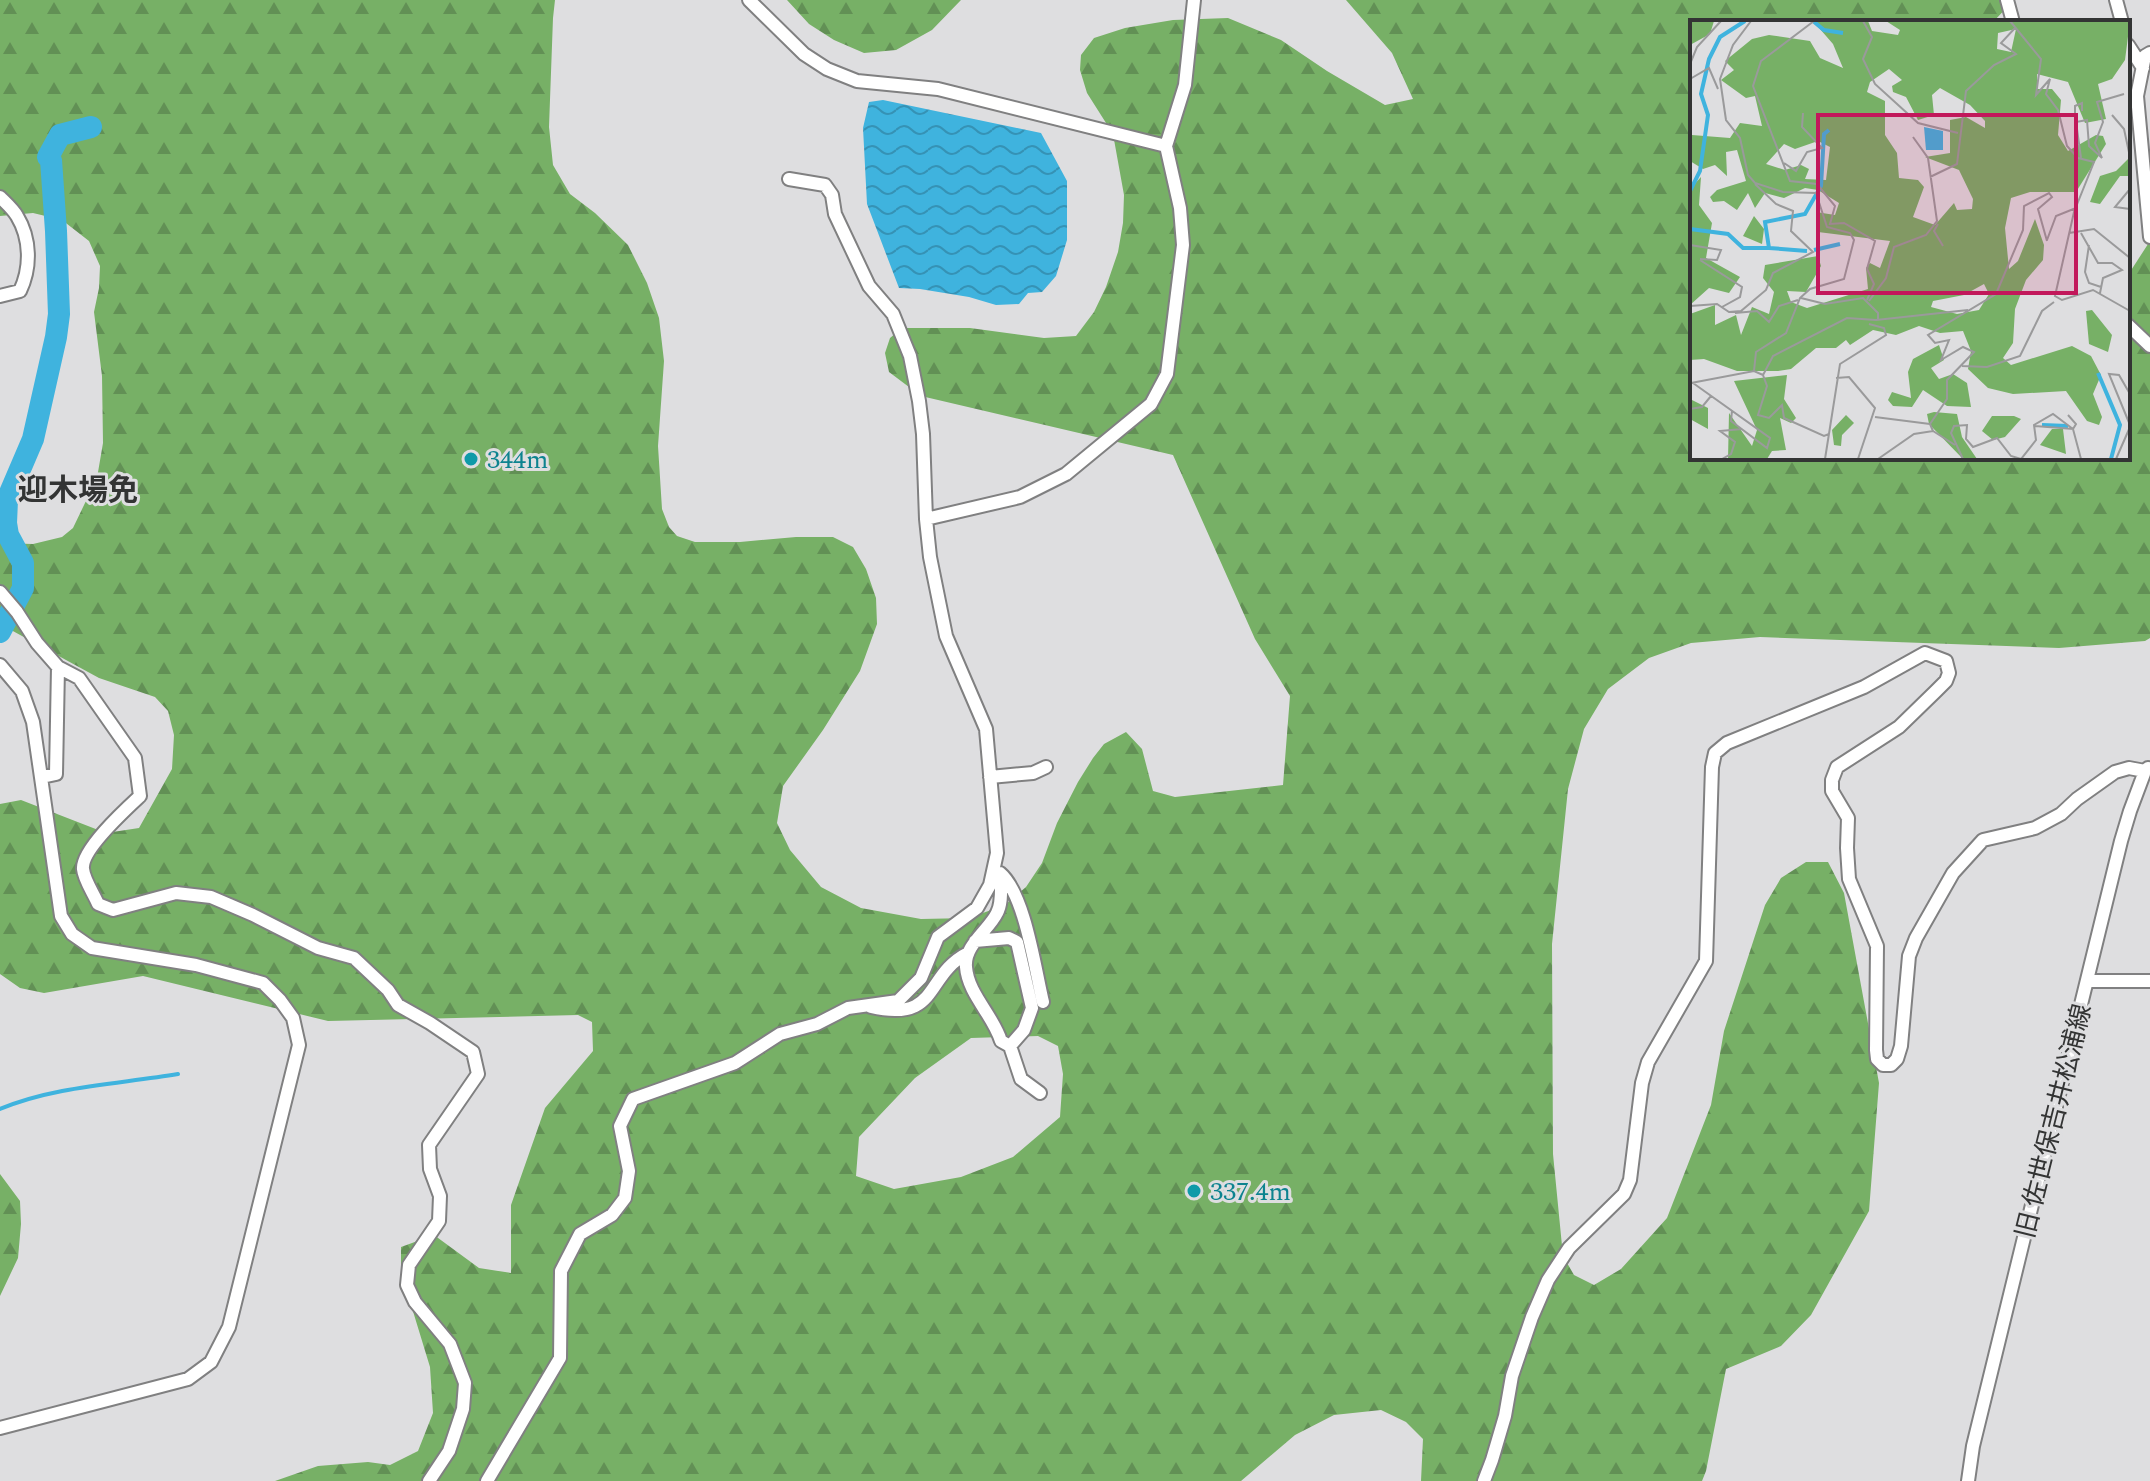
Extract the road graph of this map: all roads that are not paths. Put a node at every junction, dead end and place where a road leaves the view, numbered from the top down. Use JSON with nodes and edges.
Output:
{"nodes":[{"id":1,"x":749,"y":0,"type":"edge"},
{"id":2,"x":1194,"y":0,"type":"edge"},
{"id":3,"x":2007,"y":0,"type":"edge"},
{"id":4,"x":2116,"y":0,"type":"edge"},
{"id":5,"x":2012,"y":20,"type":"edge"},
{"id":6,"x":2121,"y":20,"type":"edge"},
{"id":7,"x":2130,"y":48,"type":"edge"},
{"id":8,"x":2150,"y":53,"type":"edge"},
{"id":9,"x":2143,"y":68,"type":"junction"},
{"id":10,"x":1166,"y":146,"type":"junction"},
{"id":11,"x":789,"y":179,"type":"dead end"},
{"id":12,"x":0,"y":197,"type":"edge"},
{"id":13,"x":2150,"y":237,"type":"edge"},
{"id":14,"x":0,"y":296,"type":"edge"},
{"id":15,"x":2130,"y":327,"type":"edge"},
{"id":16,"x":2150,"y":346,"type":"edge"},
{"id":17,"x":926,"y":519,"type":"junction"},
{"id":18,"x":0,"y":592,"type":"edge"},
{"id":19,"x":0,"y":665,"type":"edge"},
{"id":20,"x":58,"y":667,"type":"junction"},
{"id":21,"x":1046,"y":767,"type":"dead end"},
{"id":22,"x":2148,"y":768,"type":"edge"},
{"id":23,"x":42,"y":777,"type":"junction"},
{"id":24,"x":990,"y":777,"type":"junction"},
{"id":25,"x":993,"y":872,"type":"junction"},
{"id":26,"x":975,"y":941,"type":"junction"},
{"id":27,"x":968,"y":953,"type":"junction"},
{"id":28,"x":2088,"y":981,"type":"junction"},
{"id":29,"x":2150,"y":981,"type":"edge"},
{"id":30,"x":1043,"y":1002,"type":"dead end"},
{"id":31,"x":864,"y":1006,"type":"junction"},
{"id":32,"x":1010,"y":1046,"type":"junction"},
{"id":33,"x":1040,"y":1093,"type":"dead end"},
{"id":34,"x":0,"y":1428,"type":"edge"},
{"id":35,"x":429,"y":1481,"type":"edge"},
{"id":36,"x":487,"y":1481,"type":"edge"},
{"id":37,"x":1484,"y":1481,"type":"edge"},
{"id":38,"x":1968,"y":1481,"type":"edge"}],
"edges":[{"from":1,"to":10,"type":"street"},
{"from":2,"to":10,"type":"street"},
{"from":3,"to":5,"type":"street"},
{"from":4,"to":6,"type":"street"},
{"from":7,"to":9,"type":"street"},
{"from":8,"to":9,"type":"street"},
{"from":9,"to":13,"type":"street"},
{"from":10,"to":17,"type":"street"},
{"from":11,"to":17,"type":"street"},
{"from":12,"to":14,"type":"street"},
{"from":15,"to":16,"type":"street"},
{"from":17,"to":24,"type":"street"},
{"from":18,"to":20,"type":"street"},
{"from":19,"to":23,"type":"street"},
{"from":20,"to":23,"type":"street"},
{"from":20,"to":35,"type":"street"},
{"from":21,"to":24,"type":"street"},
{"from":22,"to":28,"type":"street","name":"旧 佐世保吉井松浦線"},
{"from":22,"to":37,"type":"street"},
{"from":23,"to":34,"type":"street"},
{"from":24,"to":25,"type":"street"},
{"from":25,"to":26,"type":"street"},
{"from":25,"to":30,"type":"street"},
{"from":25,"to":31,"type":"street"},
{"from":26,"to":27,"type":"street"},
{"from":26,"to":32,"type":"street"},
{"from":27,"to":31,"type":"street"},
{"from":27,"to":32,"type":"street"},
{"from":28,"to":29,"type":"street"},
{"from":28,"to":38,"type":"street","name":"旧 佐世保吉井松浦線"},
{"from":31,"to":36,"type":"street"},
{"from":32,"to":33,"type":"street"}]}
